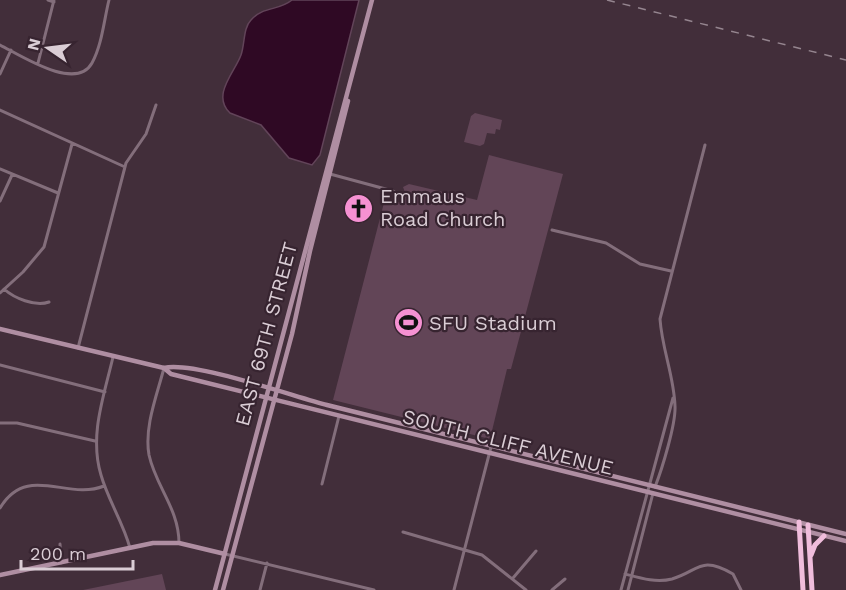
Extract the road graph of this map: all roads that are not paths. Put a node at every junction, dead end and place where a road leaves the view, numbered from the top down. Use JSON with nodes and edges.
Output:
{"nodes":[{"id":1,"x":48,"y":0,"type":"edge"},
{"id":2,"x":109,"y":0,"type":"edge"},
{"id":3,"x":372,"y":0,"type":"edge"},
{"id":4,"x":54,"y":1,"type":"edge"},
{"id":5,"x":0,"y":45,"type":"edge"},
{"id":6,"x":11,"y":50,"type":"junction"},
{"id":7,"x":38,"y":63,"type":"junction"},
{"id":8,"x":0,"y":74,"type":"edge"},
{"id":9,"x":156,"y":105,"type":"dead end"},
{"id":10,"x":0,"y":110,"type":"edge"},
{"id":11,"x":72,"y":144,"type":"junction"},
{"id":12,"x":705,"y":145,"type":"dead end"},
{"id":13,"x":125,"y":166,"type":"junction"},
{"id":14,"x":0,"y":169,"type":"edge"},
{"id":15,"x":327,"y":174,"type":"junction"},
{"id":16,"x":12,"y":175,"type":"junction"},
{"id":17,"x":58,"y":193,"type":"junction"},
{"id":18,"x":397,"y":194,"type":"dead end"},
{"id":19,"x":0,"y":201,"type":"edge"},
{"id":20,"x":552,"y":230,"type":"dead end"},
{"id":21,"x":671,"y":271,"type":"junction"},
{"id":22,"x":4,"y":289,"type":"junction"},
{"id":23,"x":0,"y":293,"type":"edge"},
{"id":24,"x":49,"y":302,"type":"dead end"},
{"id":25,"x":0,"y":329,"type":"edge"},
{"id":26,"x":78,"y":348,"type":"junction"},
{"id":27,"x":113,"y":357,"type":"junction"},
{"id":28,"x":0,"y":365,"type":"edge"},
{"id":29,"x":164,"y":368,"type":"junction"},
{"id":30,"x":268,"y":389,"type":"junction"},
{"id":31,"x":277,"y":391,"type":"junction"},
{"id":32,"x":105,"y":392,"type":"junction"},
{"id":33,"x":674,"y":396,"type":"junction"},
{"id":34,"x":265,"y":397,"type":"junction"},
{"id":35,"x":275,"y":399,"type":"junction"},
{"id":36,"x":339,"y":415,"type":"junction"},
{"id":37,"x":0,"y":423,"type":"edge"},
{"id":38,"x":96,"y":441,"type":"junction"},
{"id":39,"x":492,"y":446,"type":"junction"},
{"id":40,"x":490,"y":452,"type":"junction"},
{"id":41,"x":322,"y":484,"type":"dead end"},
{"id":42,"x":648,"y":485,"type":"junction"},
{"id":43,"x":105,"y":486,"type":"junction"},
{"id":44,"x":656,"y":487,"type":"junction"},
{"id":45,"x":646,"y":492,"type":"junction"},
{"id":46,"x":653,"y":494,"type":"junction"},
{"id":47,"x":0,"y":508,"type":"edge"},
{"id":48,"x":799,"y":522,"type":"junction"},
{"id":49,"x":808,"y":525,"type":"junction"},
{"id":50,"x":799,"y":530,"type":"junction"},
{"id":51,"x":403,"y":532,"type":"dead end"},
{"id":52,"x":809,"y":532,"type":"junction"},
{"id":53,"x":846,"y":534,"type":"edge"},
{"id":54,"x":825,"y":536,"type":"junction"},
{"id":55,"x":846,"y":541,"type":"edge"},
{"id":56,"x":179,"y":543,"type":"junction"},
{"id":57,"x":60,"y":544,"type":"dead end"},
{"id":58,"x":130,"y":548,"type":"junction"},
{"id":59,"x":465,"y":549,"type":"junction"},
{"id":60,"x":536,"y":551,"type":"dead end"},
{"id":61,"x":225,"y":554,"type":"junction"},
{"id":62,"x":232,"y":556,"type":"junction"},
{"id":63,"x":810,"y":556,"type":"junction"},
{"id":64,"x":61,"y":563,"type":"junction"},
{"id":65,"x":267,"y":563,"type":"junction"},
{"id":66,"x":625,"y":574,"type":"junction"},
{"id":67,"x":0,"y":575,"type":"edge"},
{"id":68,"x":632,"y":576,"type":"junction"},
{"id":69,"x":513,"y":578,"type":"junction"},
{"id":70,"x":565,"y":579,"type":"dead end"},
{"id":71,"x":215,"y":590,"type":"edge"},
{"id":72,"x":223,"y":590,"type":"edge"},
{"id":73,"x":260,"y":590,"type":"edge"},
{"id":74,"x":374,"y":590,"type":"edge"},
{"id":75,"x":454,"y":590,"type":"edge"},
{"id":76,"x":526,"y":590,"type":"edge"},
{"id":77,"x":552,"y":590,"type":"edge"},
{"id":78,"x":621,"y":590,"type":"edge"},
{"id":79,"x":628,"y":590,"type":"edge"},
{"id":80,"x":741,"y":590,"type":"edge"},
{"id":81,"x":803,"y":590,"type":"edge"},
{"id":82,"x":812,"y":590,"type":"edge"}],
"edges":[{"from":1,"to":4,"type":"street"},
{"from":2,"to":7,"type":"street"},
{"from":3,"to":15,"type":"main road","name":"EAST 69TH STREET"},
{"from":4,"to":7,"type":"street"},
{"from":5,"to":6,"type":"street"},
{"from":6,"to":7,"type":"street"},
{"from":6,"to":8,"type":"street"},
{"from":9,"to":13,"type":"street"},
{"from":10,"to":11,"type":"street"},
{"from":11,"to":13,"type":"street"},
{"from":11,"to":17,"type":"street"},
{"from":12,"to":21,"type":"street"},
{"from":13,"to":26,"type":"street"},
{"from":14,"to":16,"type":"street"},
{"from":15,"to":18,"type":"street"},
{"from":15,"to":30,"type":"main road","name":"EAST 69TH STREET"},
{"from":15,"to":31,"type":"main road","name":"EAST 69TH STREET"},
{"from":16,"to":17,"type":"street"},
{"from":16,"to":19,"type":"street"},
{"from":17,"to":22,"type":"street"},
{"from":20,"to":21,"type":"street"},
{"from":21,"to":33,"type":"street"},
{"from":22,"to":23,"type":"street"},
{"from":22,"to":24,"type":"street"},
{"from":25,"to":26,"type":"main road","name":"SOUTH CLIFF AVENUE"},
{"from":26,"to":27,"type":"main road","name":"SOUTH CLIFF AVENUE"},
{"from":27,"to":29,"type":"main road","name":"SOUTH CLIFF AVENUE"},
{"from":27,"to":32,"type":"street"},
{"from":28,"to":32,"type":"street"},
{"from":29,"to":30,"type":"main road","name":"SOUTH CLIFF AVENUE"},
{"from":29,"to":34,"type":"main road","name":"SOUTH CLIFF AVENUE"},
{"from":29,"to":56,"type":"street"},
{"from":30,"to":31,"type":"main road","name":"SOUTH CLIFF AVENUE"},
{"from":30,"to":34,"type":"main road","name":"EAST 69TH STREET"},
{"from":31,"to":35,"type":"main road","name":"EAST 69TH STREET"},
{"from":31,"to":39,"type":"main road","name":"SOUTH CLIFF AVENUE"},
{"from":32,"to":38,"type":"street"},
{"from":33,"to":42,"type":"street"},
{"from":33,"to":44,"type":"street"},
{"from":34,"to":35,"type":"main road","name":"SOUTH CLIFF AVENUE"},
{"from":34,"to":61,"type":"main road","name":"EAST 69TH STREET"},
{"from":35,"to":36,"type":"main road","name":"SOUTH CLIFF AVENUE"},
{"from":35,"to":62,"type":"main road","name":"EAST 69TH STREET"},
{"from":36,"to":40,"type":"main road","name":"SOUTH CLIFF AVENUE"},
{"from":36,"to":41,"type":"street"},
{"from":37,"to":38,"type":"street"},
{"from":38,"to":43,"type":"street"},
{"from":39,"to":40,"type":"street"},
{"from":39,"to":42,"type":"main road","name":"SOUTH CLIFF AVENUE"},
{"from":40,"to":45,"type":"main road","name":"SOUTH CLIFF AVENUE"},
{"from":40,"to":59,"type":"street"},
{"from":42,"to":44,"type":"main road","name":"SOUTH CLIFF AVENUE"},
{"from":42,"to":45,"type":"street"},
{"from":43,"to":47,"type":"street"},
{"from":43,"to":58,"type":"street"},
{"from":44,"to":46,"type":"street"},
{"from":44,"to":48,"type":"main road","name":"SOUTH CLIFF AVENUE"},
{"from":45,"to":46,"type":"main road","name":"SOUTH CLIFF AVENUE"},
{"from":45,"to":66,"type":"street"},
{"from":46,"to":50,"type":"main road","name":"SOUTH CLIFF AVENUE"},
{"from":46,"to":68,"type":"street"},
{"from":48,"to":49,"type":"main road","name":"SOUTH CLIFF AVENUE"},
{"from":48,"to":50,"type":"highway"},
{"from":49,"to":52,"type":"highway"},
{"from":49,"to":53,"type":"main road","name":"SOUTH CLIFF AVENUE"},
{"from":50,"to":52,"type":"main road","name":"SOUTH CLIFF AVENUE"},
{"from":50,"to":81,"type":"highway"},
{"from":51,"to":59,"type":"street"},
{"from":52,"to":54,"type":"main road","name":"SOUTH CLIFF AVENUE"},
{"from":52,"to":63,"type":"highway"},
{"from":54,"to":55,"type":"main road","name":"SOUTH CLIFF AVENUE"},
{"from":54,"to":63,"type":"highway"},
{"from":56,"to":58,"type":"main road"},
{"from":56,"to":61,"type":"main road"},
{"from":57,"to":64,"type":"street"},
{"from":58,"to":64,"type":"main road"},
{"from":59,"to":69,"type":"street"},
{"from":59,"to":75,"type":"street"},
{"from":60,"to":69,"type":"street"},
{"from":61,"to":62,"type":"street"},
{"from":61,"to":71,"type":"main road","name":"EAST 69TH STREET"},
{"from":62,"to":65,"type":"street"},
{"from":62,"to":72,"type":"main road","name":"EAST 69TH STREET"},
{"from":63,"to":82,"type":"highway"},
{"from":64,"to":67,"type":"main road"},
{"from":65,"to":73,"type":"street"},
{"from":65,"to":74,"type":"street"},
{"from":66,"to":68,"type":"street"},
{"from":66,"to":78,"type":"street"},
{"from":68,"to":79,"type":"street"},
{"from":68,"to":80,"type":"street"},
{"from":69,"to":76,"type":"street"},
{"from":70,"to":77,"type":"street"}]}
